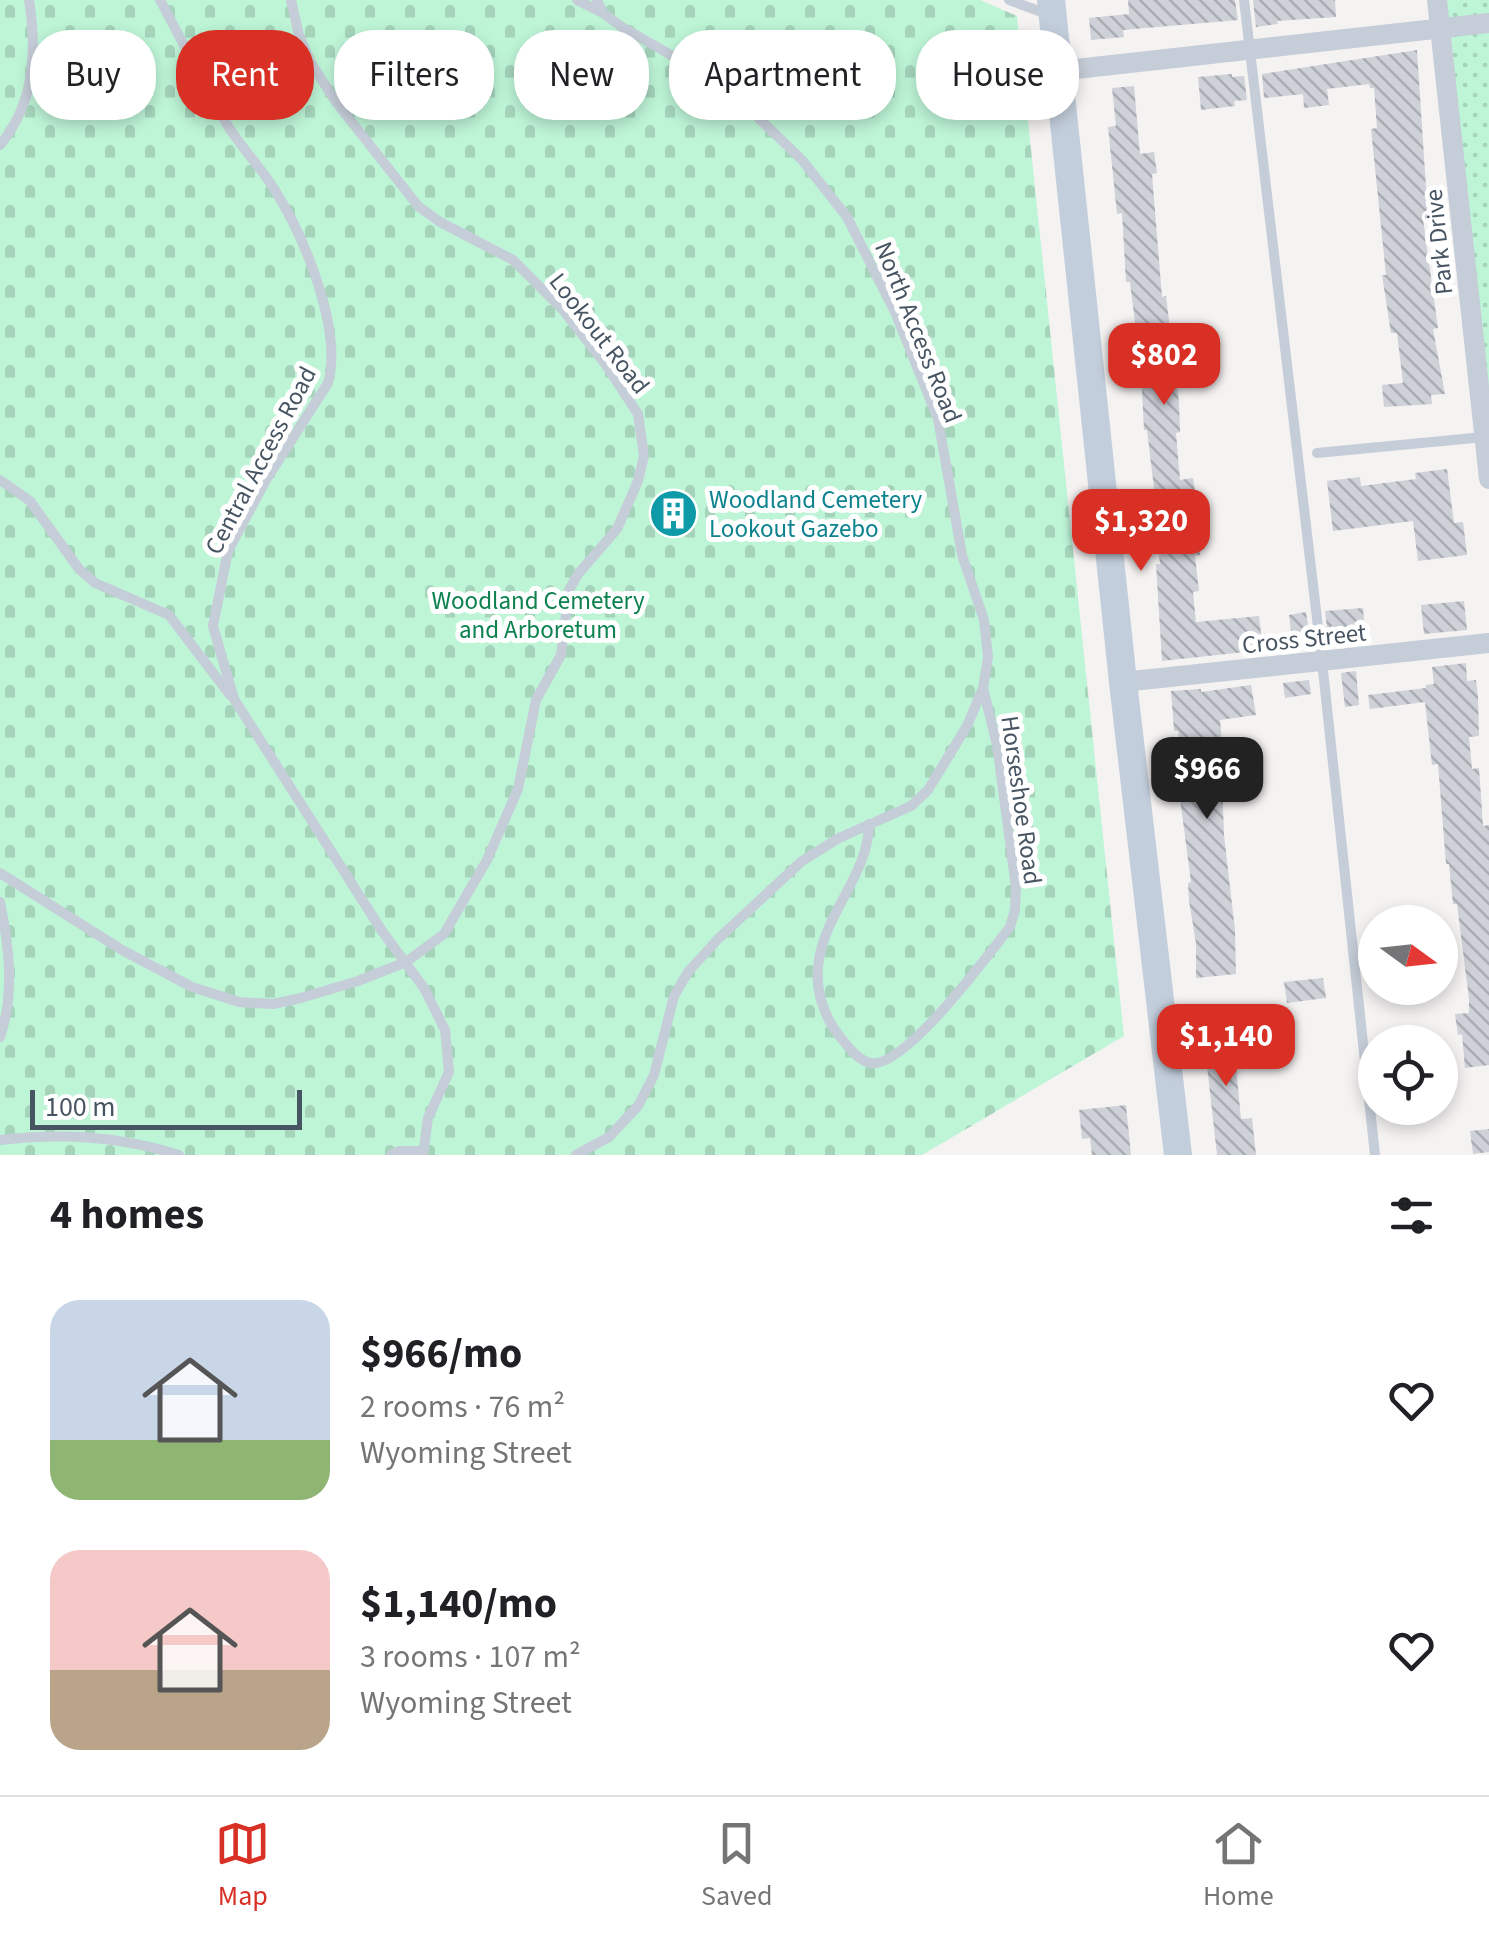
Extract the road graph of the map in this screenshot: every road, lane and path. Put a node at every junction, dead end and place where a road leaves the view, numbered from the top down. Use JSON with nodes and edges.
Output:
{"nodes":[{"id":1,"x":29,"y":0,"type":"edge"},
{"id":2,"x":160,"y":0,"type":"edge"},
{"id":3,"x":291,"y":0,"type":"edge"},
{"id":4,"x":576,"y":0,"type":"edge"},
{"id":5,"x":597,"y":0,"type":"edge"},
{"id":6,"x":1008,"y":0,"type":"edge"},
{"id":7,"x":1244,"y":0,"type":"edge"},
{"id":8,"x":1437,"y":0,"type":"edge"},
{"id":9,"x":1052,"y":8,"type":"edge"},
{"id":10,"x":603,"y":13,"type":"junction"},
{"id":11,"x":1489,"y":23,"type":"edge"},
{"id":12,"x":1440,"y":28,"type":"junction"},
{"id":13,"x":34,"y":30,"type":"edge"},
{"id":14,"x":1249,"y":48,"type":"junction"},
{"id":15,"x":1079,"y":68,"type":"edge"},
{"id":16,"x":30,"y":82,"type":"edge"},
{"id":17,"x":1063,"y":120,"type":"edge"},
{"id":18,"x":0,"y":144,"type":"edge"},
{"id":19,"x":1484,"y":437,"type":"junction"},
{"id":20,"x":1316,"y":452,"type":"dead end"},
{"id":21,"x":1489,"y":479,"type":"edge"},
{"id":22,"x":0,"y":480,"type":"edge"},
{"id":23,"x":1489,"y":643,"type":"edge"},
{"id":24,"x":1322,"y":661,"type":"junction"},
{"id":25,"x":1124,"y":682,"type":"junction"},
{"id":26,"x":983,"y":688,"type":"junction"},
{"id":27,"x":234,"y":699,"type":"junction"},
{"id":28,"x":869,"y":824,"type":"junction"},
{"id":29,"x":0,"y":872,"type":"edge"},
{"id":30,"x":0,"y":902,"type":"edge"},
{"id":31,"x":406,"y":962,"type":"junction"},
{"id":32,"x":0,"y":1037,"type":"edge"},
{"id":33,"x":0,"y":1140,"type":"edge"},
{"id":34,"x":425,"y":1154,"type":"edge"},
{"id":35,"x":179,"y":1155,"type":"edge"},
{"id":36,"x":391,"y":1155,"type":"edge"},
{"id":37,"x":576,"y":1155,"type":"edge"},
{"id":38,"x":1178,"y":1155,"type":"edge"},
{"id":39,"x":1376,"y":1155,"type":"edge"}],
"edges":[{"from":1,"to":13,"type":"lane"},
{"from":2,"to":27,"type":"lane","name":"Central Access Road"},
{"from":3,"to":31,"type":"lane","name":"Lookout Road"},
{"from":4,"to":10,"type":"lane","name":"North Access Road"},
{"from":5,"to":10,"type":"lane"},
{"from":6,"to":9,"type":"lane"},
{"from":7,"to":14,"type":"lane"},
{"from":8,"to":12,"type":"street","name":"Park Drive"},
{"from":10,"to":26,"type":"lane","name":"North Access Road"},
{"from":11,"to":12,"type":"street"},
{"from":12,"to":14,"type":"street"},
{"from":12,"to":19,"type":"street","name":"Park Drive"},
{"from":14,"to":15,"type":"street"},
{"from":14,"to":24,"type":"lane"},
{"from":16,"to":18,"type":"lane"},
{"from":17,"to":25,"type":"street"},
{"from":19,"to":20,"type":"lane"},
{"from":19,"to":21,"type":"street","name":"Park Drive"},
{"from":22,"to":27,"type":"lane"},
{"from":23,"to":24,"type":"street","name":"Cross Street"},
{"from":24,"to":25,"type":"street","name":"Cross Street"},
{"from":24,"to":39,"type":"lane"},
{"from":25,"to":38,"type":"street"},
{"from":26,"to":28,"type":"lane","name":"North Access Road"},
{"from":26,"to":28,"type":"lane","name":"Horseshoe Road"},
{"from":27,"to":31,"type":"lane","name":"Central Access Road"},
{"from":28,"to":37,"type":"lane","name":"North Access Road"},
{"from":29,"to":31,"type":"lane","name":"Lookout Road"},
{"from":30,"to":32,"type":"lane"},
{"from":31,"to":34,"type":"lane","name":"Central Access Road"},
{"from":33,"to":35,"type":"lane"},
{"from":34,"to":36,"type":"lane"}]}
